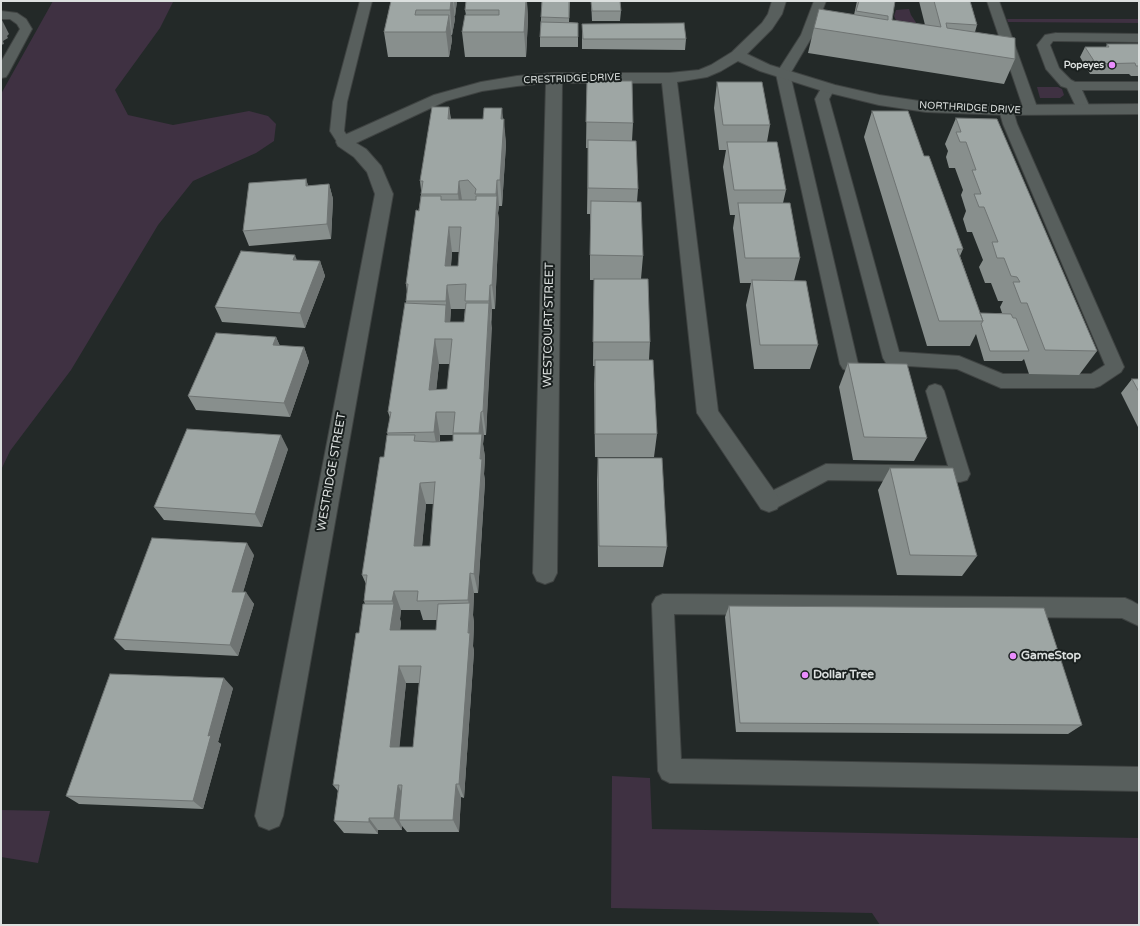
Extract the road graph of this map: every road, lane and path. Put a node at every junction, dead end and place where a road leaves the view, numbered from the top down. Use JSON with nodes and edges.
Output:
{"nodes":[{"id":1,"x":366,"y":1,"type":"edge"},
{"id":2,"x":779,"y":1,"type":"edge"},
{"id":3,"x":820,"y":1,"type":"edge"},
{"id":4,"x":993,"y":1,"type":"edge"},
{"id":5,"x":1,"y":15,"type":"edge"},
{"id":6,"x":1065,"y":37,"type":"junction"},
{"id":7,"x":1139,"y":38,"type":"edge"},
{"id":8,"x":737,"y":55,"type":"junction"},
{"id":9,"x":1,"y":74,"type":"edge"},
{"id":10,"x":783,"y":74,"type":"junction"},
{"id":11,"x":554,"y":78,"type":"junction"},
{"id":12,"x":669,"y":78,"type":"junction"},
{"id":13,"x":1139,"y":79,"type":"edge"},
{"id":14,"x":1073,"y":86,"type":"junction"},
{"id":15,"x":1139,"y":86,"type":"edge"},
{"id":16,"x":828,"y":88,"type":"junction"},
{"id":17,"x":1139,"y":109,"type":"edge"},
{"id":18,"x":1006,"y":110,"type":"junction"},
{"id":19,"x":1031,"y":110,"type":"junction"},
{"id":20,"x":1084,"y":110,"type":"junction"},
{"id":21,"x":344,"y":142,"type":"junction"},
{"id":22,"x":849,"y":364,"type":"edge"},
{"id":23,"x":936,"y":391,"type":"dead end"},
{"id":24,"x":769,"y":502,"type":"joint"},
{"id":25,"x":545,"y":573,"type":"dead end"},
{"id":26,"x":1139,"y":616,"type":"edge"},
{"id":27,"x":1139,"y":779,"type":"edge"},
{"id":28,"x":269,"y":816,"type":"dead end"}],
"edges":[{"from":1,"to":21,"type":"lane"},
{"from":2,"to":8,"type":"street","name":"CRESTRIDGE DRIVE"},
{"from":3,"to":10,"type":"lane"},
{"from":4,"to":19,"type":"lane"},
{"from":5,"to":9,"type":"lane"},
{"from":6,"to":7,"type":"lane"},
{"from":6,"to":13,"type":"lane"},
{"from":6,"to":14,"type":"lane"},
{"from":8,"to":10,"type":"street","name":"NORTHRIDGE DRIVE"},
{"from":8,"to":12,"type":"street","name":"CRESTRIDGE DRIVE"},
{"from":10,"to":16,"type":"street","name":"NORTHRIDGE DRIVE"},
{"from":10,"to":22,"type":"lane"},
{"from":11,"to":12,"type":"street","name":"CRESTRIDGE DRIVE"},
{"from":11,"to":21,"type":"street","name":"CRESTRIDGE DRIVE"},
{"from":11,"to":25,"type":"street","name":"WESTCOURT STREET"},
{"from":12,"to":24,"type":"street"},
{"from":14,"to":15,"type":"lane"},
{"from":14,"to":20,"type":"lane"},
{"from":16,"to":18,"type":"street","name":"NORTHRIDGE DRIVE"},
{"from":16,"to":18,"type":"lane"},
{"from":17,"to":20,"type":"street","name":"NORTHRIDGE DRIVE"},
{"from":18,"to":19,"type":"street","name":"NORTHRIDGE DRIVE"},
{"from":19,"to":20,"type":"street","name":"NORTHRIDGE DRIVE"},
{"from":21,"to":28,"type":"street","name":"WESTRIDGE STREET"},
{"from":23,"to":24,"type":"lane"},
{"from":26,"to":27,"type":"lane"}]}
